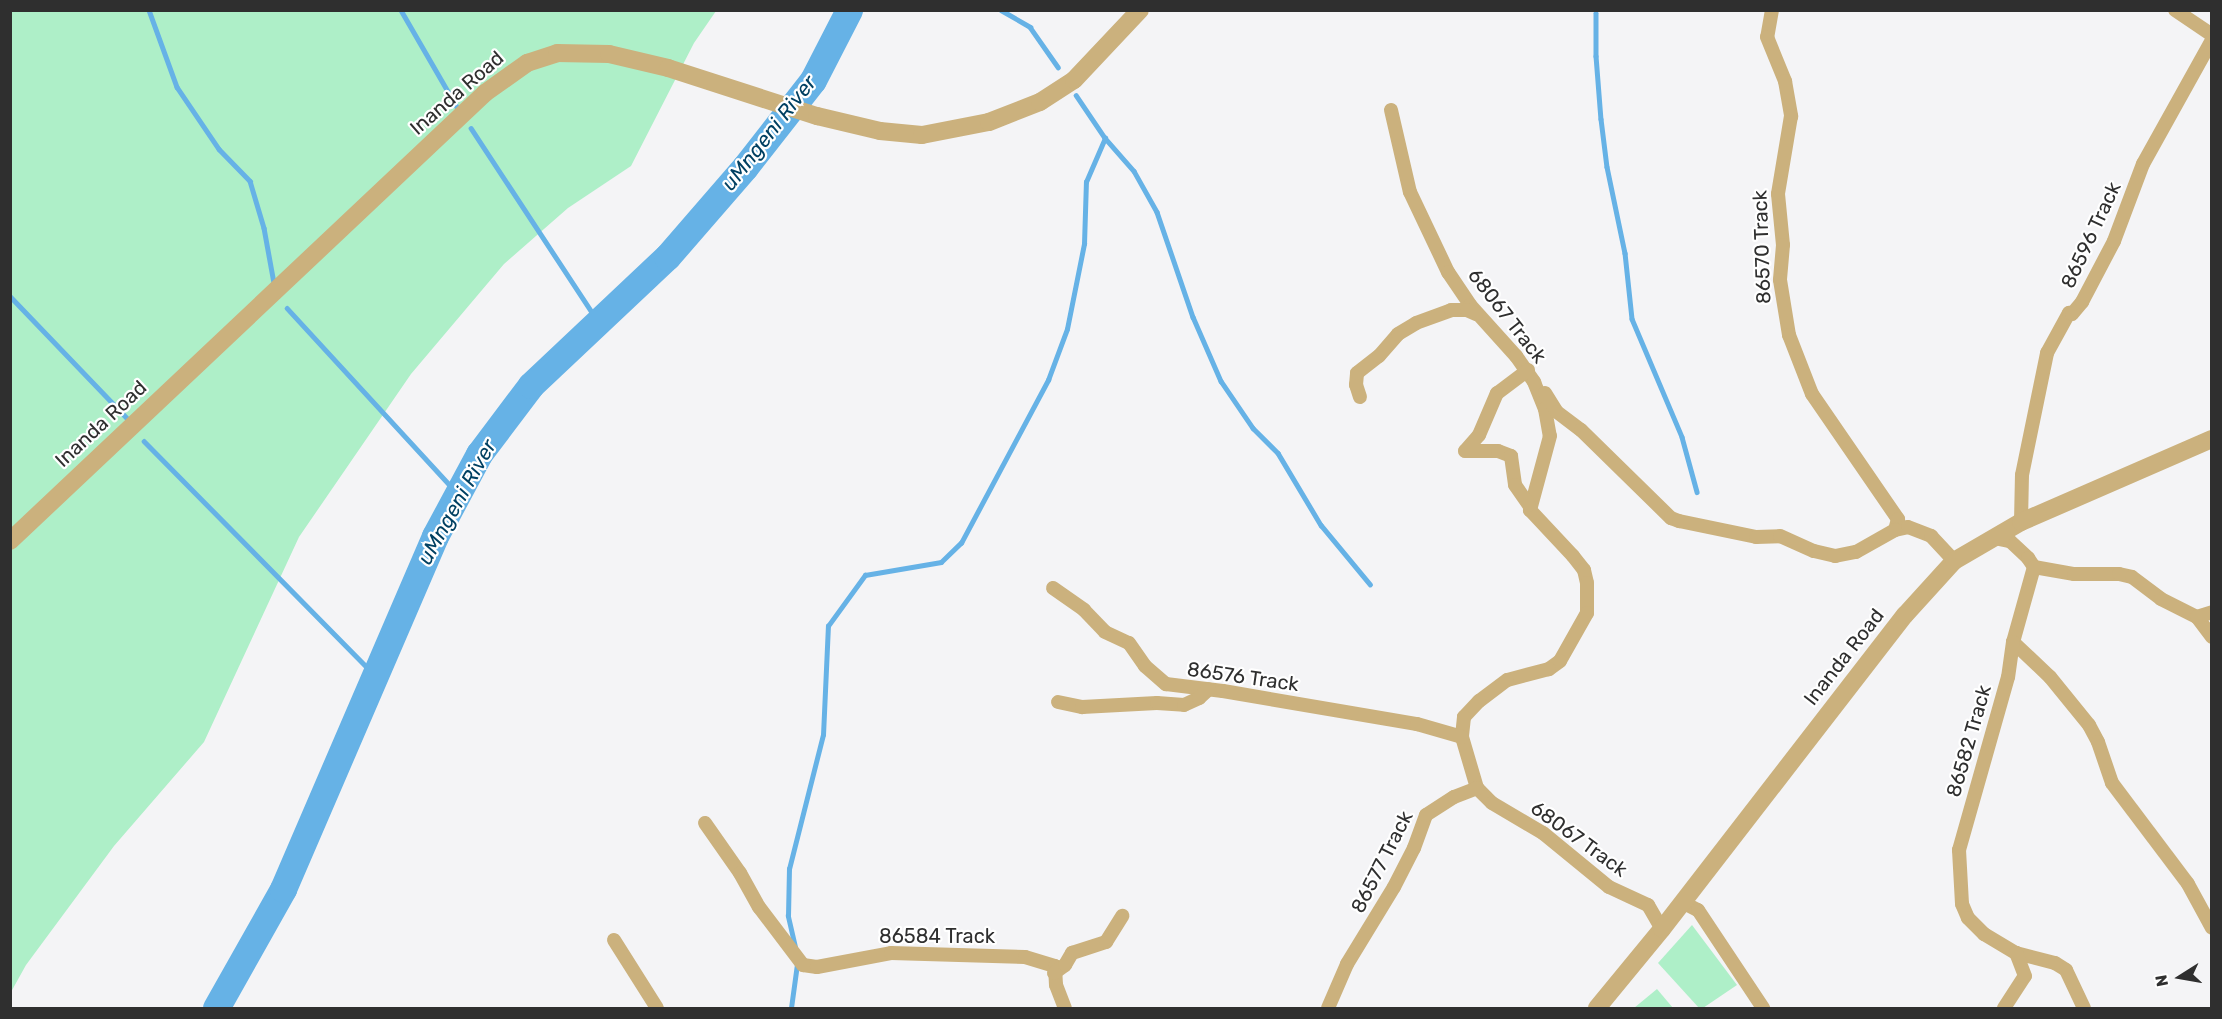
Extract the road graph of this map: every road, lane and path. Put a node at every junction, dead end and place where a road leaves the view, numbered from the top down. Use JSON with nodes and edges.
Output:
{"nodes":[{"id":1,"x":1140,"y":10,"type":"edge"},
{"id":2,"x":2175,"y":10,"type":"edge"},
{"id":3,"x":1769,"y":13,"type":"edge"},
{"id":4,"x":2211,"y":35,"type":"edge"},
{"id":5,"x":2211,"y":40,"type":"edge"},
{"id":6,"x":1391,"y":110,"type":"dead end"},
{"id":7,"x":1476,"y":314,"type":"junction"},
{"id":8,"x":1531,"y":376,"type":"junction"},
{"id":9,"x":1360,"y":397,"type":"dead end"},
{"id":10,"x":2211,"y":439,"type":"edge"},
{"id":11,"x":1530,"y":505,"type":"junction"},
{"id":12,"x":2021,"y":522,"type":"junction"},
{"id":13,"x":1895,"y":530,"type":"junction"},
{"id":14,"x":1994,"y":538,"type":"junction"},
{"id":15,"x":10,"y":541,"type":"edge"},
{"id":16,"x":1954,"y":561,"type":"junction"},
{"id":17,"x":2034,"y":567,"type":"junction"},
{"id":18,"x":1053,"y":588,"type":"dead end"},
{"id":19,"x":2211,"y":612,"type":"edge"},
{"id":20,"x":2197,"y":617,"type":"junction"},
{"id":21,"x":2211,"y":637,"type":"edge"},
{"id":22,"x":2013,"y":642,"type":"junction"},
{"id":23,"x":1209,"y":689,"type":"junction"},
{"id":24,"x":1058,"y":702,"type":"dead end"},
{"id":25,"x":1462,"y":737,"type":"junction"},
{"id":26,"x":1477,"y":788,"type":"junction"},
{"id":27,"x":705,"y":823,"type":"dead end"},
{"id":28,"x":1682,"y":902,"type":"junction"},
{"id":29,"x":1122,"y":916,"type":"dead end"},
{"id":30,"x":2211,"y":928,"type":"edge"},
{"id":31,"x":1662,"y":929,"type":"junction"},
{"id":32,"x":614,"y":940,"type":"dead end"},
{"id":33,"x":2016,"y":953,"type":"junction"},
{"id":34,"x":1054,"y":973,"type":"junction"},
{"id":35,"x":657,"y":1008,"type":"edge"},
{"id":36,"x":1065,"y":1008,"type":"edge"},
{"id":37,"x":1328,"y":1008,"type":"edge"},
{"id":38,"x":1597,"y":1008,"type":"edge"},
{"id":39,"x":1763,"y":1008,"type":"edge"},
{"id":40,"x":2004,"y":1008,"type":"edge"},
{"id":41,"x":2084,"y":1008,"type":"edge"}],
"edges":[{"from":1,"to":15,"type":"street","name":"Inanda Road"},
{"from":2,"to":4,"type":"street"},
{"from":3,"to":13,"type":"street","name":"86570 Track"},
{"from":5,"to":12,"type":"street","name":"86596 Track"},
{"from":6,"to":7,"type":"street","name":"68067 Track"},
{"from":7,"to":8,"type":"street","name":"68067 Track"},
{"from":7,"to":9,"type":"street"},
{"from":8,"to":11,"type":"street","name":"68067 Track"},
{"from":8,"to":11,"type":"street"},
{"from":8,"to":13,"type":"street"},
{"from":10,"to":12,"type":"street","name":"Inanda Road"},
{"from":11,"to":25,"type":"street"},
{"from":12,"to":14,"type":"street","name":"Inanda Road"},
{"from":13,"to":16,"type":"street"},
{"from":14,"to":16,"type":"street","name":"Inanda Road"},
{"from":14,"to":17,"type":"street"},
{"from":16,"to":28,"type":"street","name":"Inanda Road"},
{"from":17,"to":20,"type":"street"},
{"from":17,"to":22,"type":"street","name":"86582 Track"},
{"from":18,"to":23,"type":"street","name":"86576 Track"},
{"from":19,"to":20,"type":"street"},
{"from":20,"to":21,"type":"street"},
{"from":22,"to":30,"type":"street"},
{"from":22,"to":33,"type":"street","name":"86582 Track"},
{"from":23,"to":24,"type":"street"},
{"from":23,"to":25,"type":"street","name":"86576 Track"},
{"from":25,"to":26,"type":"street"},
{"from":26,"to":31,"type":"street","name":"68067 Track"},
{"from":26,"to":37,"type":"street","name":"86577 Track"},
{"from":27,"to":34,"type":"street","name":"86584 Track"},
{"from":28,"to":31,"type":"street","name":"Inanda Road"},
{"from":28,"to":39,"type":"street"},
{"from":29,"to":34,"type":"street"},
{"from":31,"to":38,"type":"street","name":"Inanda Road"},
{"from":32,"to":35,"type":"street"},
{"from":33,"to":40,"type":"street"},
{"from":33,"to":41,"type":"street","name":"86582 Track"},
{"from":34,"to":36,"type":"street"}]}
